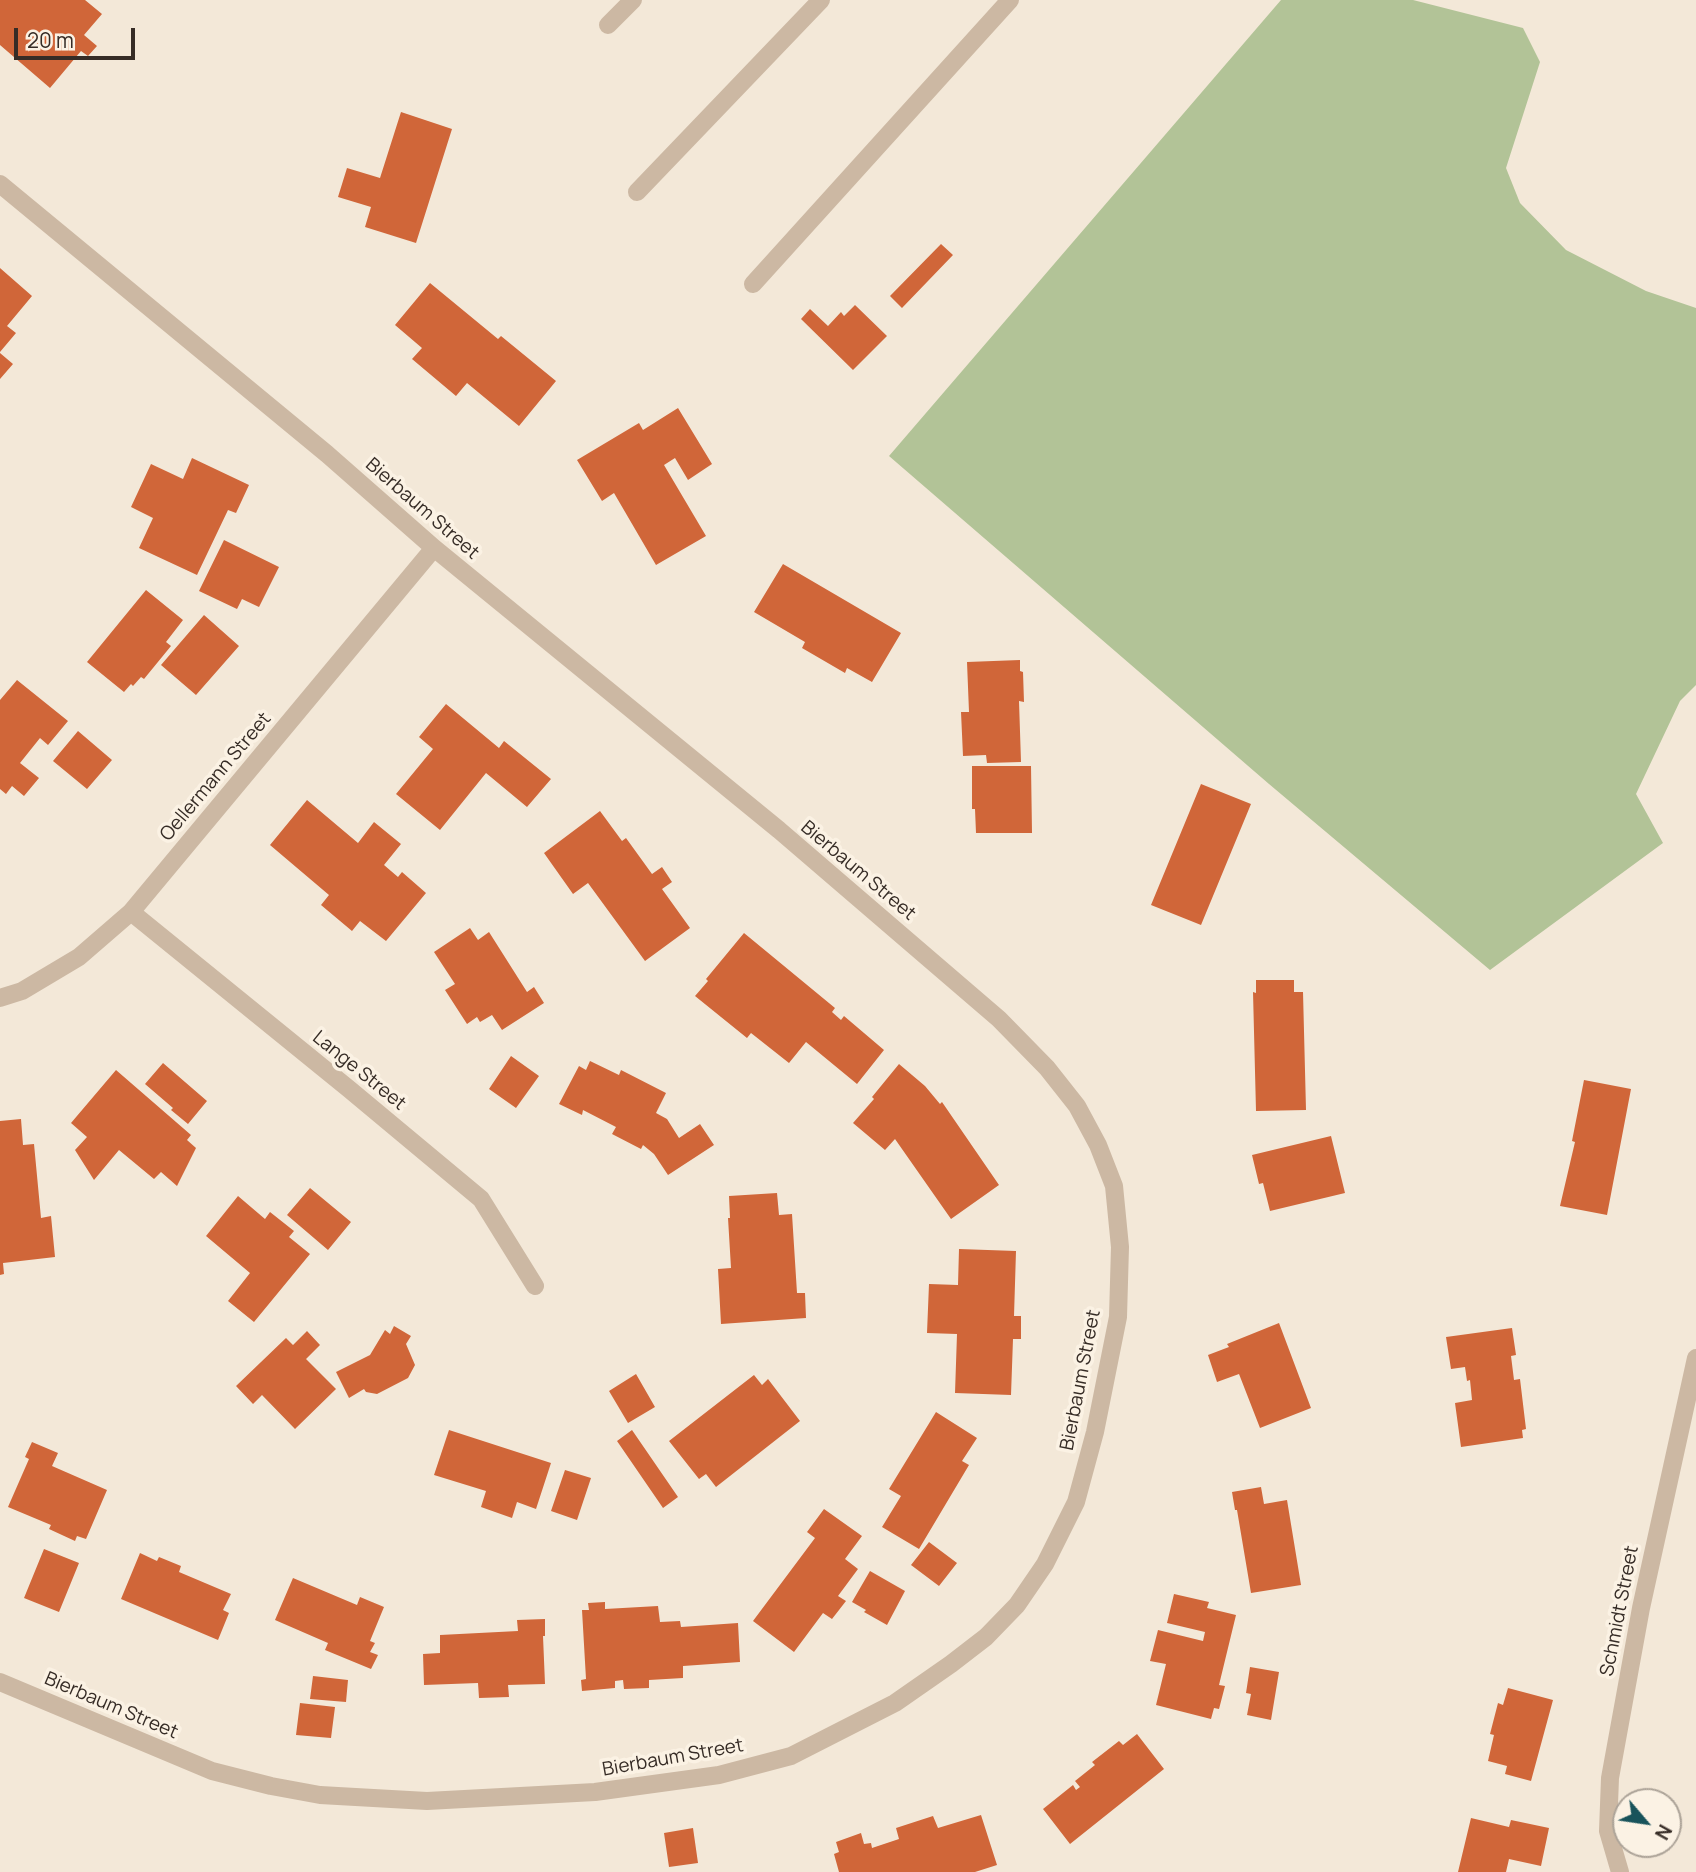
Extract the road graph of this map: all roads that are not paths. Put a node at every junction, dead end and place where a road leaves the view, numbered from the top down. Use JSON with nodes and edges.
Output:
{"nodes":[{"id":1,"x":633,"y":0,"type":"edge"},
{"id":2,"x":821,"y":0,"type":"edge"},
{"id":3,"x":1010,"y":0,"type":"edge"},
{"id":4,"x":608,"y":25,"type":"dead end"},
{"id":5,"x":0,"y":184,"type":"edge"},
{"id":6,"x":637,"y":192,"type":"dead end"},
{"id":7,"x":753,"y":284,"type":"dead end"},
{"id":8,"x":434,"y":548,"type":"junction"},
{"id":9,"x":131,"y":912,"type":"junction"},
{"id":10,"x":0,"y":998,"type":"edge"},
{"id":11,"x":535,"y":1286,"type":"dead end"},
{"id":12,"x":1696,"y":1358,"type":"edge"},
{"id":13,"x":0,"y":1682,"type":"edge"},
{"id":14,"x":1620,"y":1872,"type":"edge"}],
"edges":[{"from":1,"to":4,"type":"street"},
{"from":2,"to":6,"type":"street"},
{"from":3,"to":7,"type":"street"},
{"from":5,"to":8,"type":"street","name":"Bierbaum Street"},
{"from":8,"to":9,"type":"street","name":"Oellermann Street"},
{"from":8,"to":13,"type":"street","name":"Bierbaum Street"},
{"from":9,"to":10,"type":"street","name":"Oellermann Street"},
{"from":9,"to":11,"type":"street","name":"Lange Street"},
{"from":12,"to":14,"type":"street","name":"Schmidt Street"}]}
